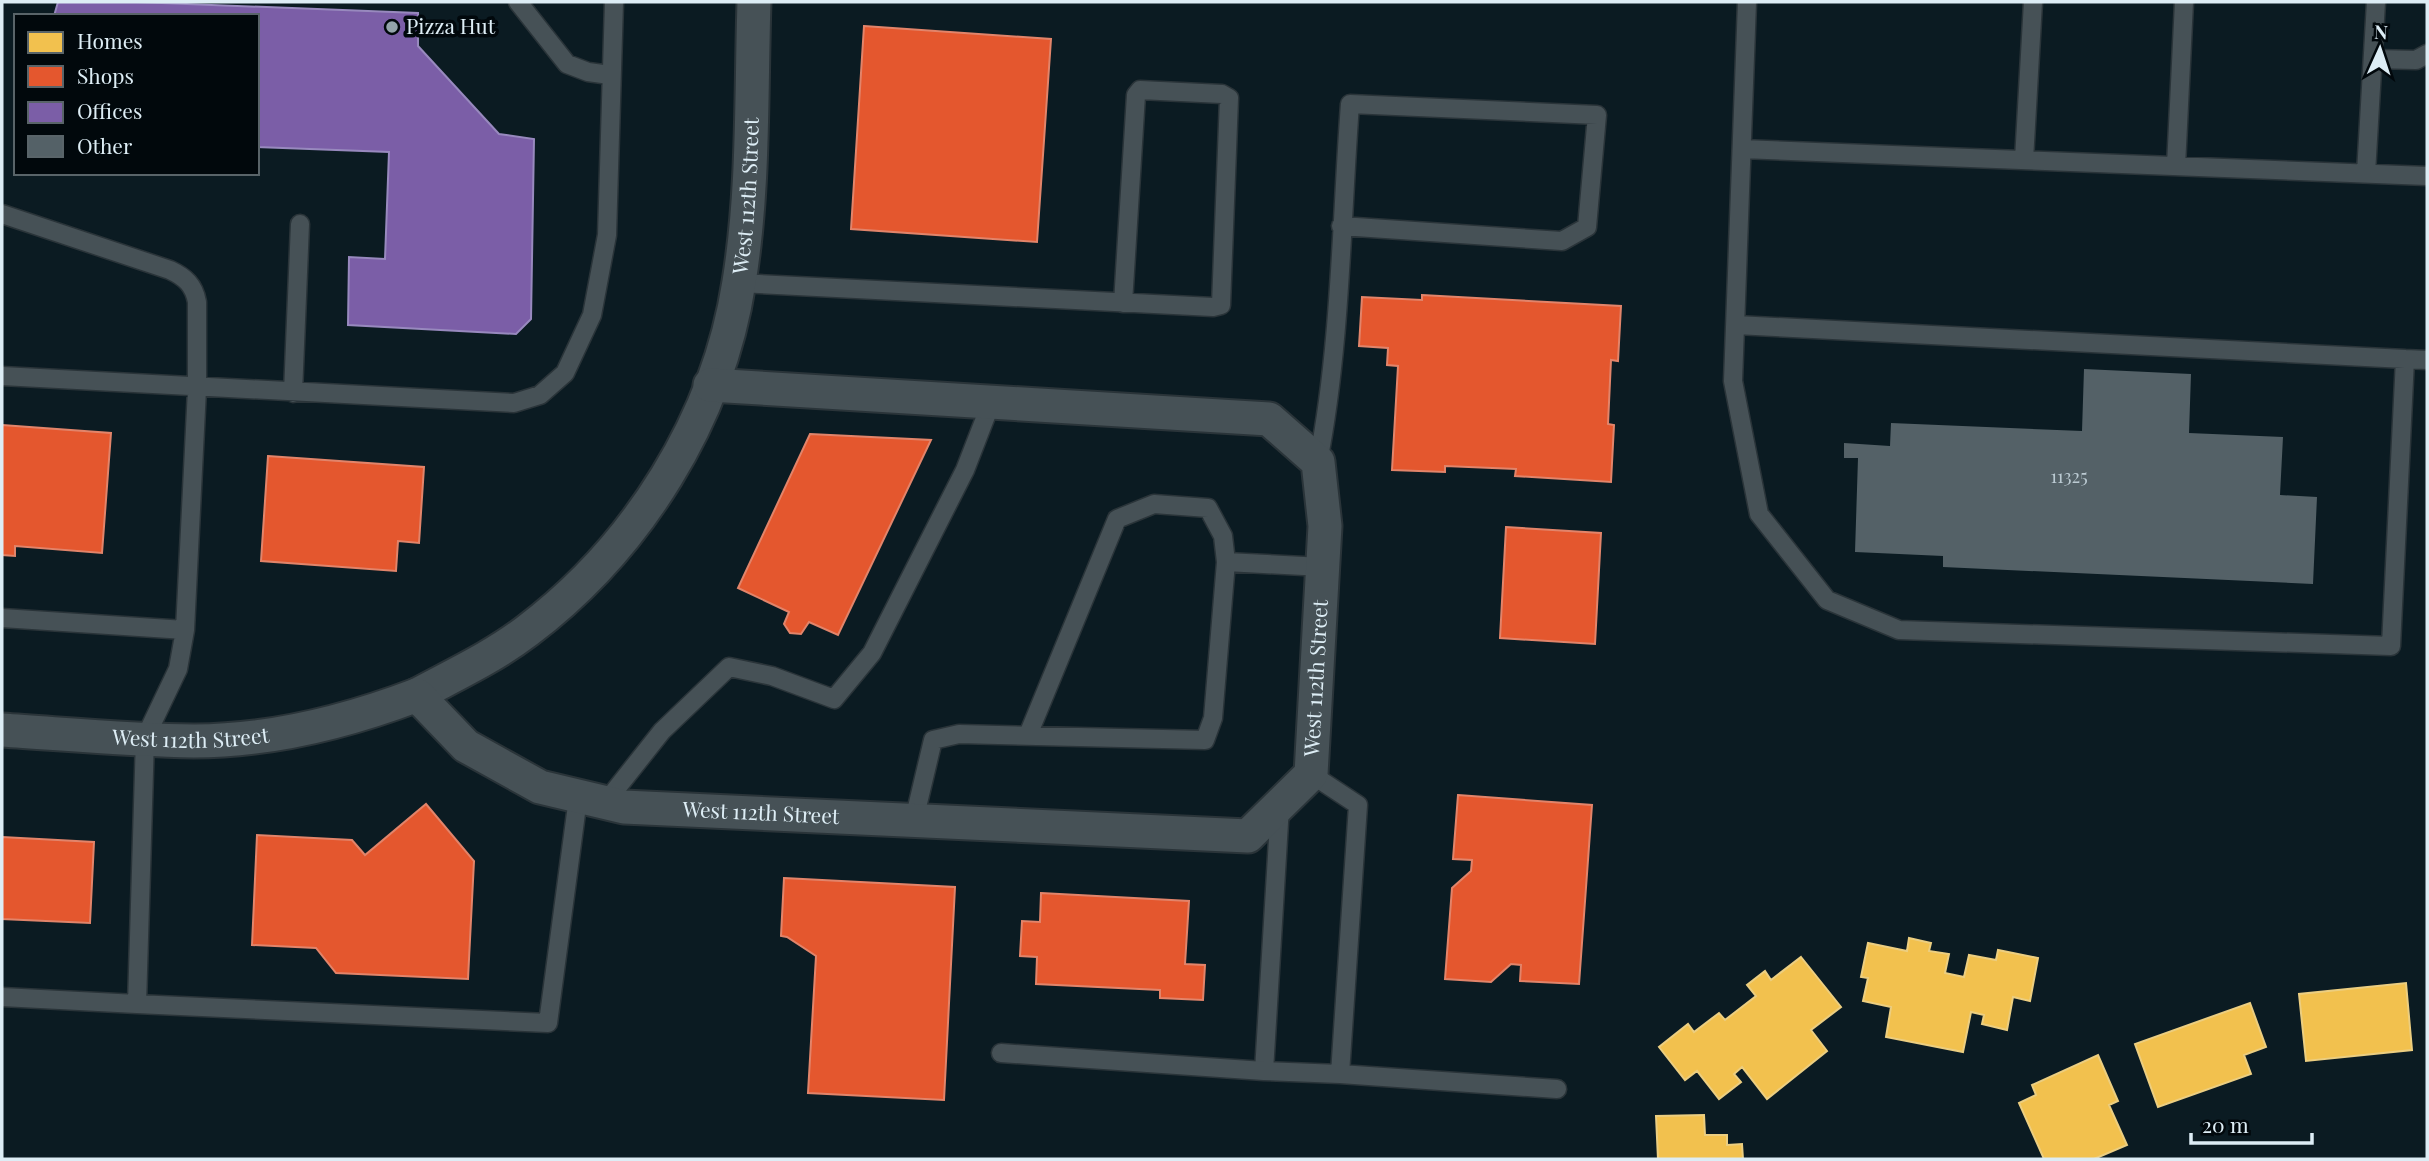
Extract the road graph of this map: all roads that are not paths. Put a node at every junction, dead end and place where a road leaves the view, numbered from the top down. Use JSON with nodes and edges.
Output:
{"nodes":[{"id":1,"x":518,"y":2,"type":"edge"},
{"id":2,"x":614,"y":2,"type":"edge"},
{"id":3,"x":754,"y":2,"type":"edge"},
{"id":4,"x":1747,"y":2,"type":"edge"},
{"id":5,"x":2033,"y":2,"type":"edge"},
{"id":6,"x":2184,"y":2,"type":"edge"},
{"id":7,"x":2376,"y":2,"type":"edge"},
{"id":8,"x":2427,"y":54,"type":"edge"},
{"id":9,"x":2374,"y":59,"type":"junction"},
{"id":10,"x":610,"y":75,"type":"junction"},
{"id":11,"x":1742,"y":149,"type":"junction"},
{"id":12,"x":2024,"y":160,"type":"junction"},
{"id":13,"x":2176,"y":166,"type":"junction"},
{"id":14,"x":2367,"y":173,"type":"junction"},
{"id":15,"x":2427,"y":176,"type":"edge"},
{"id":16,"x":2,"y":214,"type":"edge"},
{"id":17,"x":300,"y":224,"type":"dead end"},
{"id":18,"x":1341,"y":226,"type":"junction"},
{"id":19,"x":739,"y":283,"type":"junction"},
{"id":20,"x":1123,"y":303,"type":"junction"},
{"id":21,"x":1736,"y":326,"type":"junction"},
{"id":22,"x":2405,"y":359,"type":"junction"},
{"id":23,"x":2427,"y":360,"type":"edge"},
{"id":24,"x":2,"y":376,"type":"edge"},
{"id":25,"x":710,"y":385,"type":"junction"},
{"id":26,"x":197,"y":389,"type":"junction"},
{"id":27,"x":293,"y":393,"type":"junction"},
{"id":28,"x":991,"y":403,"type":"junction"},
{"id":29,"x":1318,"y":462,"type":"junction"},
{"id":30,"x":1226,"y":562,"type":"junction"},
{"id":31,"x":1323,"y":567,"type":"junction"},
{"id":32,"x":2,"y":618,"type":"edge"},
{"id":33,"x":185,"y":630,"type":"junction"},
{"id":34,"x":417,"y":695,"type":"junction"},
{"id":35,"x":2,"y":730,"type":"edge"},
{"id":36,"x":1028,"y":735,"type":"junction"},
{"id":37,"x":145,"y":738,"type":"junction"},
{"id":38,"x":1311,"y":774,"type":"junction"},
{"id":39,"x":592,"y":800,"type":"junction"},
{"id":40,"x":1280,"y":806,"type":"junction"},
{"id":41,"x":914,"y":820,"type":"junction"},
{"id":42,"x":2,"y":997,"type":"edge"},
{"id":43,"x":137,"y":1004,"type":"junction"},
{"id":44,"x":1001,"y":1053,"type":"dead end"},
{"id":45,"x":1264,"y":1070,"type":"junction"},
{"id":46,"x":1340,"y":1074,"type":"junction"},
{"id":47,"x":1557,"y":1089,"type":"dead end"}],
"edges":[{"from":1,"to":10,"type":"lane"},
{"from":2,"to":10,"type":"lane"},
{"from":3,"to":19,"type":"street","name":"West 112th Street"},
{"from":4,"to":11,"type":"lane"},
{"from":5,"to":12,"type":"lane"},
{"from":6,"to":13,"type":"lane"},
{"from":7,"to":9,"type":"lane"},
{"from":8,"to":9,"type":"lane"},
{"from":9,"to":14,"type":"lane"},
{"from":10,"to":27,"type":"lane"},
{"from":11,"to":12,"type":"lane"},
{"from":11,"to":21,"type":"lane"},
{"from":12,"to":13,"type":"lane"},
{"from":13,"to":14,"type":"lane"},
{"from":14,"to":15,"type":"lane"},
{"from":16,"to":26,"type":"lane"},
{"from":17,"to":27,"type":"lane"},
{"from":18,"to":18,"type":"lane"},
{"from":18,"to":29,"type":"lane"},
{"from":19,"to":20,"type":"lane"},
{"from":19,"to":25,"type":"street","name":"West 112th Street"},
{"from":20,"to":20,"type":"lane"},
{"from":21,"to":22,"type":"lane"},
{"from":21,"to":22,"type":"lane"},
{"from":22,"to":23,"type":"lane"},
{"from":24,"to":26,"type":"lane"},
{"from":25,"to":28,"type":"street"},
{"from":25,"to":34,"type":"street","name":"West 112th Street"},
{"from":26,"to":27,"type":"lane"},
{"from":26,"to":33,"type":"lane"},
{"from":28,"to":29,"type":"street"},
{"from":28,"to":39,"type":"lane"},
{"from":29,"to":31,"type":"street","name":"West 112th Street"},
{"from":30,"to":31,"type":"lane"},
{"from":30,"to":36,"type":"lane"},
{"from":30,"to":36,"type":"lane"},
{"from":31,"to":38,"type":"street","name":"West 112th Street"},
{"from":32,"to":33,"type":"lane"},
{"from":33,"to":37,"type":"lane"},
{"from":34,"to":37,"type":"street","name":"West 112th Street"},
{"from":34,"to":39,"type":"street","name":"West 112th Street"},
{"from":35,"to":37,"type":"street","name":"West 112th Street"},
{"from":36,"to":41,"type":"lane"},
{"from":37,"to":43,"type":"lane"},
{"from":38,"to":40,"type":"street","name":"West 112th Street"},
{"from":38,"to":46,"type":"lane"},
{"from":39,"to":41,"type":"street","name":"West 112th Street"},
{"from":39,"to":43,"type":"lane"},
{"from":40,"to":41,"type":"street","name":"West 112th Street"},
{"from":40,"to":45,"type":"lane"},
{"from":42,"to":43,"type":"lane"},
{"from":44,"to":45,"type":"lane"},
{"from":45,"to":46,"type":"lane"},
{"from":46,"to":47,"type":"lane"}]}
